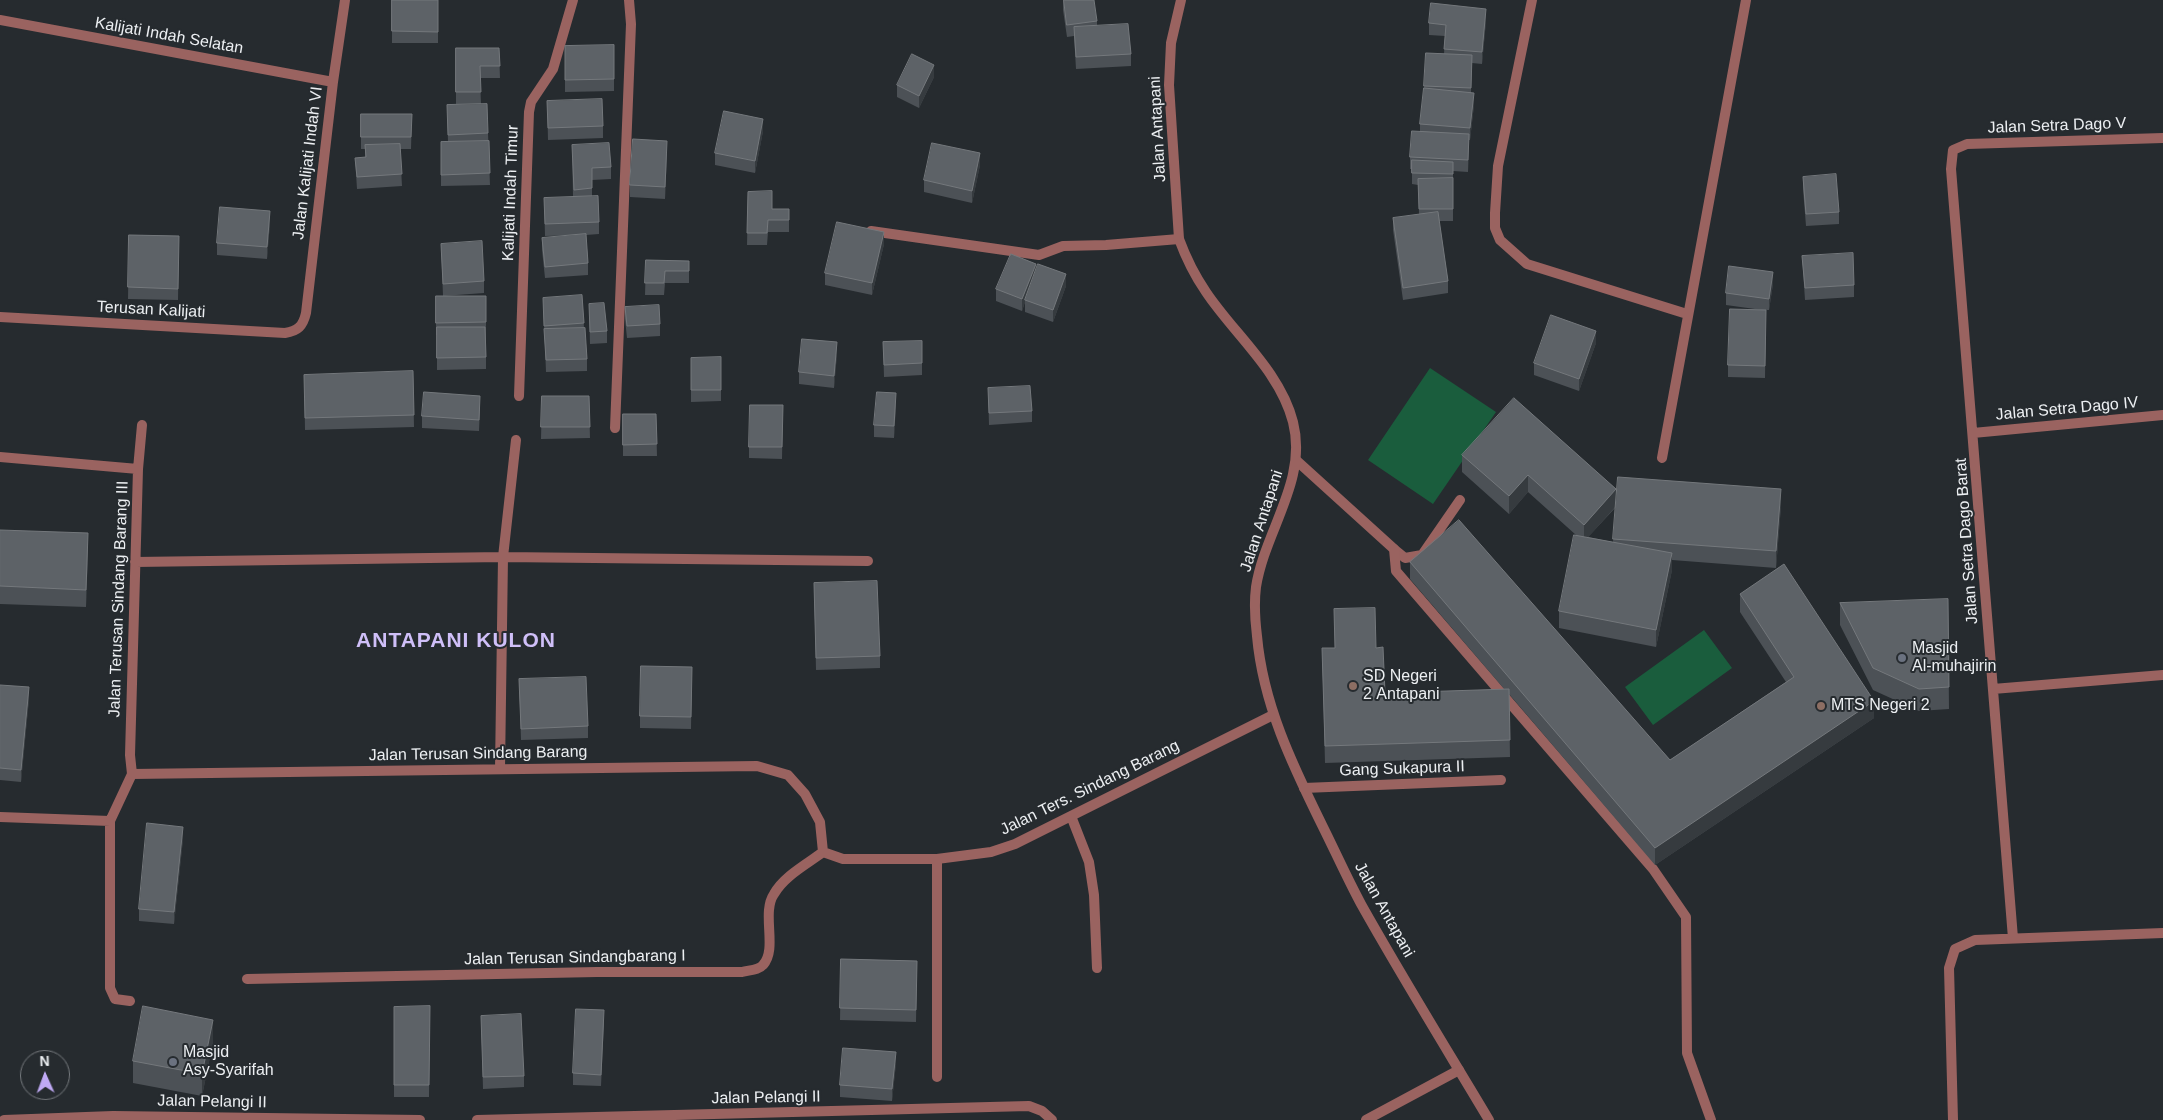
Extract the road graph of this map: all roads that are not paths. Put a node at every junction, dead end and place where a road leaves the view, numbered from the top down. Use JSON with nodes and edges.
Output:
{"nodes":[{"id":1,"x":345,"y":0,"type":"edge"},
{"id":2,"x":573,"y":0,"type":"edge"},
{"id":3,"x":629,"y":0,"type":"edge"},
{"id":4,"x":1181,"y":0,"type":"edge"},
{"id":5,"x":1532,"y":0,"type":"edge"},
{"id":6,"x":1746,"y":0,"type":"edge"},
{"id":7,"x":0,"y":20,"type":"edge"},
{"id":8,"x":333,"y":82,"type":"junction"},
{"id":9,"x":2163,"y":138,"type":"edge"},
{"id":10,"x":1953,"y":150,"type":"joint"},
{"id":11,"x":860,"y":229,"type":"edge"},
{"id":12,"x":1179,"y":240,"type":"junction"},
{"id":13,"x":1687,"y":314,"type":"junction"},
{"id":14,"x":0,"y":317,"type":"edge"},
{"id":15,"x":300,"y":328,"type":"joint"},
{"id":16,"x":519,"y":396,"type":"dead end"},
{"id":17,"x":2163,"y":415,"type":"edge"},
{"id":18,"x":142,"y":425,"type":"dead end"},
{"id":19,"x":615,"y":428,"type":"dead end"},
{"id":20,"x":1973,"y":433,"type":"junction"},
{"id":21,"x":516,"y":440,"type":"dead end"},
{"id":22,"x":0,"y":457,"type":"edge"},
{"id":23,"x":1662,"y":458,"type":"dead end"},
{"id":24,"x":1297,"y":461,"type":"junction"},
{"id":25,"x":138,"y":469,"type":"junction"},
{"id":26,"x":1460,"y":500,"type":"dead end"},
{"id":27,"x":1394,"y":550,"type":"junction"},
{"id":28,"x":503,"y":557,"type":"junction"},
{"id":29,"x":135,"y":562,"type":"junction"},
{"id":30,"x":868,"y":562,"type":"dead end"},
{"id":31,"x":2163,"y":675,"type":"edge"},
{"id":32,"x":1993,"y":689,"type":"junction"},
{"id":33,"x":1273,"y":715,"type":"junction"},
{"id":34,"x":500,"y":769,"type":"junction"},
{"id":35,"x":132,"y":774,"type":"junction"},
{"id":36,"x":1501,"y":780,"type":"dead end"},
{"id":37,"x":1304,"y":788,"type":"junction"},
{"id":38,"x":1071,"y":816,"type":"junction"},
{"id":39,"x":0,"y":818,"type":"edge"},
{"id":40,"x":110,"y":822,"type":"junction"},
{"id":41,"x":823,"y":852,"type":"junction"},
{"id":42,"x":937,"y":859,"type":"junction"},
{"id":43,"x":2163,"y":933,"type":"edge"},
{"id":44,"x":2013,"y":938,"type":"junction"},
{"id":45,"x":1097,"y":968,"type":"dead end"},
{"id":46,"x":247,"y":980,"type":"dead end"},
{"id":47,"x":130,"y":1001,"type":"dead end"},
{"id":48,"x":1459,"y":1070,"type":"junction"},
{"id":49,"x":937,"y":1077,"type":"dead end"},
{"id":50,"x":4,"y":1120,"type":"edge"},
{"id":51,"x":420,"y":1120,"type":"edge"},
{"id":52,"x":477,"y":1120,"type":"edge"},
{"id":53,"x":1052,"y":1120,"type":"edge"},
{"id":54,"x":1366,"y":1120,"type":"edge"},
{"id":55,"x":1489,"y":1120,"type":"edge"},
{"id":56,"x":1711,"y":1120,"type":"edge"},
{"id":57,"x":1952,"y":1120,"type":"edge"}],
"edges":[{"from":1,"to":8,"type":"street","name":"Jalan Kalijati Indah VI"},
{"from":2,"to":16,"type":"street","name":"Kalijati Indah Timur"},
{"from":3,"to":19,"type":"street"},
{"from":4,"to":12,"type":"street","name":"Jalan Antapani"},
{"from":5,"to":13,"type":"street"},
{"from":6,"to":13,"type":"street"},
{"from":7,"to":8,"type":"street","name":"Kalijati Indah Selatan"},
{"from":8,"to":15,"type":"street","name":"Jalan Kalijati Indah VI"},
{"from":9,"to":10,"type":"street","name":"Jalan Setra Dago V"},
{"from":10,"to":20,"type":"street","name":"Jalan Setra Dago Barat"},
{"from":11,"to":12,"type":"street"},
{"from":12,"to":24,"type":"street","name":"Jalan Antapani"},
{"from":13,"to":23,"type":"street"},
{"from":14,"to":15,"type":"street","name":"Terusan Kalijati"},
{"from":17,"to":20,"type":"street","name":"Jalan Setra Dago IV"},
{"from":18,"to":25,"type":"street","name":"Jalan Terusan Sindang Barang III"},
{"from":20,"to":32,"type":"street","name":"Jalan Setra Dago Barat"},
{"from":21,"to":28,"type":"street"},
{"from":22,"to":25,"type":"street"},
{"from":24,"to":27,"type":"street"},
{"from":24,"to":33,"type":"street","name":"Jalan Antapani"},
{"from":25,"to":29,"type":"street","name":"Jalan Terusan Sindang Barang III"},
{"from":26,"to":27,"type":"street"},
{"from":27,"to":56,"type":"street"},
{"from":28,"to":29,"type":"street"},
{"from":28,"to":30,"type":"street"},
{"from":28,"to":34,"type":"street"},
{"from":29,"to":35,"type":"street","name":"Jalan Terusan Sindang Barang III"},
{"from":31,"to":32,"type":"street"},
{"from":32,"to":44,"type":"street","name":"Jalan Setra Dago Barat"},
{"from":33,"to":37,"type":"street","name":"Jalan Antapani"},
{"from":33,"to":38,"type":"street","name":"Jalan Ters. Sindang Barang"},
{"from":34,"to":35,"type":"street","name":"Jalan Terusan Sindang Barang"},
{"from":34,"to":41,"type":"street","name":"Jalan Terusan Sindang Barang"},
{"from":35,"to":40,"type":"street"},
{"from":36,"to":37,"type":"street","name":"Gang Sukapura II"},
{"from":37,"to":48,"type":"street","name":"Jalan Antapani"},
{"from":38,"to":42,"type":"street","name":"Jalan Ters. Sindang Barang"},
{"from":38,"to":45,"type":"street"},
{"from":39,"to":40,"type":"street"},
{"from":40,"to":47,"type":"street"},
{"from":41,"to":42,"type":"street","name":"Jalan Ters. Sindang Barang"},
{"from":41,"to":46,"type":"street","name":"Jalan Terusan Sindangbarang I"},
{"from":42,"to":49,"type":"street"},
{"from":43,"to":44,"type":"street"},
{"from":44,"to":57,"type":"street"},
{"from":48,"to":54,"type":"street"},
{"from":48,"to":55,"type":"street","name":"Jalan Antapani"},
{"from":50,"to":51,"type":"street","name":"Jalan Pelangi II"},
{"from":52,"to":53,"type":"street","name":"Jalan Pelangi II"}]}
